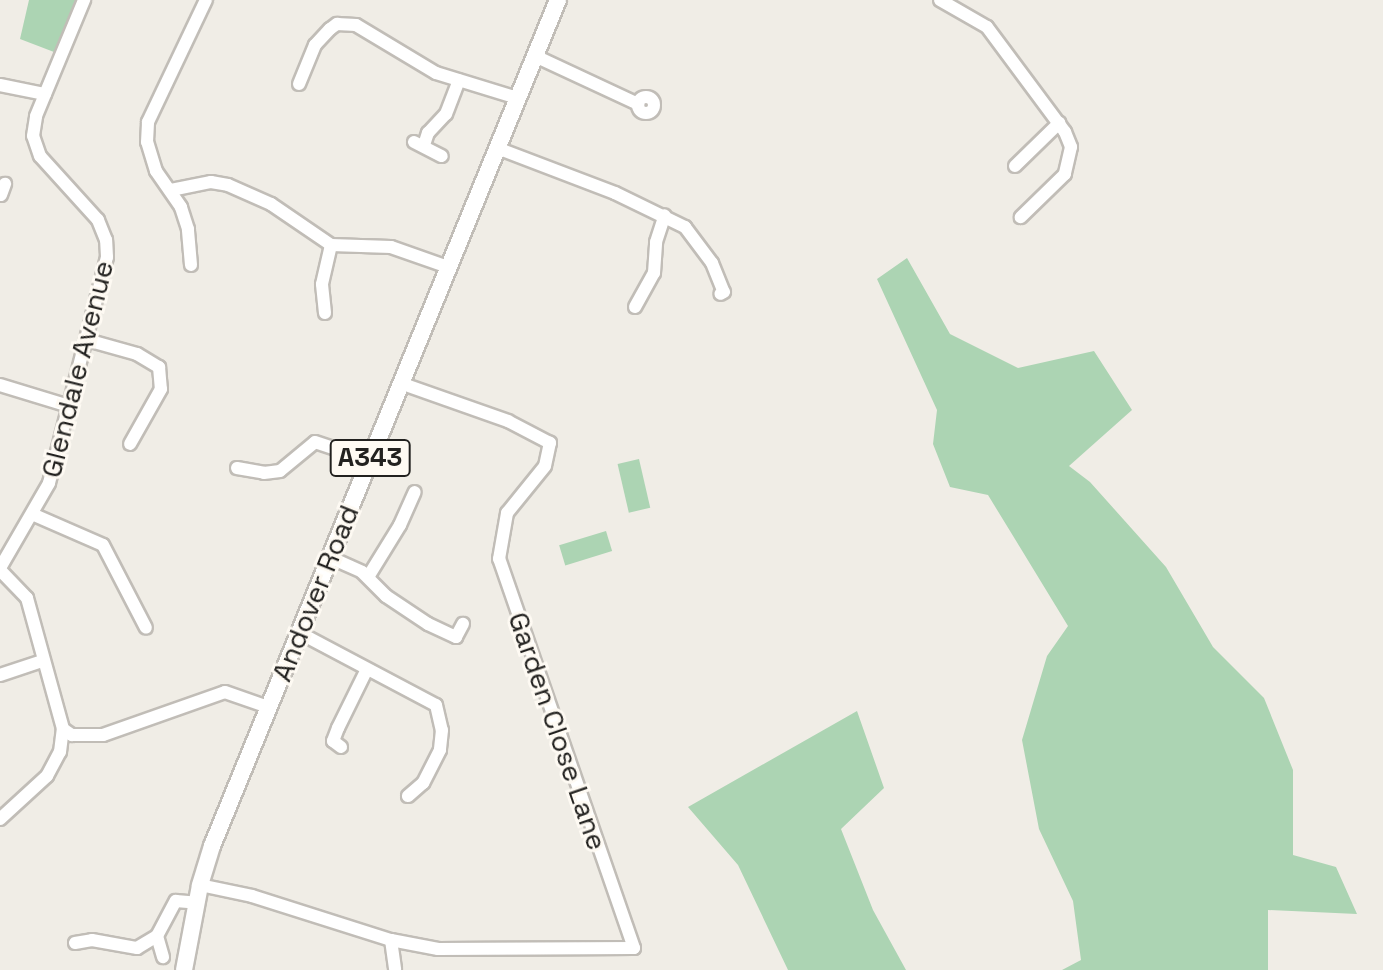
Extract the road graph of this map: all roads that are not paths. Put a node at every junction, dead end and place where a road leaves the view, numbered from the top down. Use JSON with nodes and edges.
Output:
{"nodes":[{"id":1,"x":84,"y":0,"type":"edge"},
{"id":2,"x":206,"y":0,"type":"edge"},
{"id":3,"x":558,"y":0,"type":"edge"},
{"id":4,"x":940,"y":0,"type":"edge"},
{"id":5,"x":535,"y":56,"type":"junction"},
{"id":6,"x":459,"y":80,"type":"junction"},
{"id":7,"x":299,"y":84,"type":"dead end"},
{"id":8,"x":0,"y":85,"type":"edge"},
{"id":9,"x":45,"y":94,"type":"junction"},
{"id":10,"x":518,"y":98,"type":"junction"},
{"id":11,"x":638,"y":104,"type":"dead end"},
{"id":12,"x":1059,"y":123,"type":"junction"},
{"id":13,"x":497,"y":148,"type":"junction"},
{"id":14,"x":442,"y":156,"type":"dead end"},
{"id":15,"x":1015,"y":166,"type":"dead end"},
{"id":16,"x":171,"y":190,"type":"junction"},
{"id":17,"x":665,"y":215,"type":"junction"},
{"id":18,"x":1021,"y":217,"type":"dead end"},
{"id":19,"x":331,"y":245,"type":"junction"},
{"id":20,"x":191,"y":265,"type":"dead end"},
{"id":21,"x":448,"y":267,"type":"junction"},
{"id":22,"x":720,"y":294,"type":"dead end"},
{"id":23,"x":635,"y":307,"type":"dead end"},
{"id":24,"x":325,"y":313,"type":"dead end"},
{"id":25,"x":87,"y":340,"type":"junction"},
{"id":26,"x":400,"y":383,"type":"junction"},
{"id":27,"x":0,"y":385,"type":"edge"},
{"id":28,"x":69,"y":406,"type":"junction"},
{"id":29,"x":130,"y":435,"type":"dead end"},
{"id":30,"x":369,"y":460,"type":"junction"},
{"id":31,"x":237,"y":468,"type":"dead end"},
{"id":32,"x":415,"y":492,"type":"dead end"},
{"id":33,"x":32,"y":514,"type":"junction"},
{"id":34,"x":329,"y":557,"type":"junction"},
{"id":35,"x":0,"y":569,"type":"edge"},
{"id":36,"x":368,"y":577,"type":"junction"},
{"id":37,"x":463,"y":624,"type":"dead end"},
{"id":38,"x":146,"y":628,"type":"dead end"},
{"id":39,"x":298,"y":632,"type":"junction"},
{"id":40,"x":42,"y":661,"type":"junction"},
{"id":41,"x":366,"y":671,"type":"junction"},
{"id":42,"x":0,"y":675,"type":"edge"},
{"id":43,"x":268,"y":707,"type":"junction"},
{"id":44,"x":63,"y":729,"type":"junction"},
{"id":45,"x":341,"y":747,"type":"dead end"},
{"id":46,"x":408,"y":796,"type":"dead end"},
{"id":47,"x":0,"y":819,"type":"edge"},
{"id":48,"x":200,"y":885,"type":"junction"},
{"id":49,"x":197,"y":903,"type":"junction"},
{"id":50,"x":157,"y":936,"type":"junction"},
{"id":51,"x":391,"y":940,"type":"junction"},
{"id":52,"x":80,"y":947,"type":"dead end"},
{"id":53,"x":163,"y":957,"type":"dead end"},
{"id":54,"x":184,"y":970,"type":"edge"},
{"id":55,"x":395,"y":970,"type":"edge"}],
"edges":[{"from":1,"to":9,"type":"street","name":"Glendale Avenue"},
{"from":2,"to":16,"type":"street"},
{"from":3,"to":5,"type":"main road","name":"Andover Road","number":"A343"},
{"from":4,"to":12,"type":"street"},
{"from":5,"to":10,"type":"main road","name":"Andover Road","number":"A343"},
{"from":5,"to":11,"type":"street"},
{"from":6,"to":7,"type":"street"},
{"from":6,"to":10,"type":"street"},
{"from":6,"to":14,"type":"street"},
{"from":8,"to":9,"type":"street"},
{"from":9,"to":25,"type":"street","name":"Glendale Avenue"},
{"from":10,"to":13,"type":"main road","name":"Andover Road","number":"A343"},
{"from":12,"to":15,"type":"street"},
{"from":12,"to":18,"type":"street"},
{"from":13,"to":17,"type":"street"},
{"from":13,"to":21,"type":"main road","name":"Andover Road","number":"A343"},
{"from":16,"to":19,"type":"street"},
{"from":16,"to":20,"type":"street"},
{"from":17,"to":22,"type":"street"},
{"from":17,"to":23,"type":"street"},
{"from":19,"to":21,"type":"street"},
{"from":19,"to":24,"type":"street"},
{"from":21,"to":26,"type":"main road","name":"Andover Road","number":"A343"},
{"from":25,"to":28,"type":"street","name":"Glendale Avenue"},
{"from":25,"to":29,"type":"street"},
{"from":26,"to":30,"type":"main road","name":"Andover Road","number":"A343"},
{"from":26,"to":51,"type":"street","name":"Garden Close Lane"},
{"from":27,"to":28,"type":"street"},
{"from":28,"to":33,"type":"street","name":"Glendale Avenue"},
{"from":30,"to":31,"type":"street"},
{"from":30,"to":34,"type":"main road","name":"Andover Road","number":"A343"},
{"from":32,"to":36,"type":"street"},
{"from":33,"to":35,"type":"street","name":"Glendale Avenue"},
{"from":33,"to":38,"type":"street"},
{"from":34,"to":36,"type":"street"},
{"from":34,"to":39,"type":"main road","name":"Andover Road","number":"A343"},
{"from":35,"to":40,"type":"street"},
{"from":36,"to":37,"type":"street"},
{"from":39,"to":41,"type":"street"},
{"from":39,"to":43,"type":"main road","name":"Andover Road","number":"A343"},
{"from":40,"to":42,"type":"street"},
{"from":40,"to":44,"type":"street"},
{"from":41,"to":45,"type":"street"},
{"from":41,"to":46,"type":"street"},
{"from":43,"to":44,"type":"street"},
{"from":43,"to":48,"type":"main road","name":"Andover Road","number":"A343"},
{"from":44,"to":47,"type":"street"},
{"from":48,"to":49,"type":"main road","name":"Andover Road","number":"A343"},
{"from":48,"to":51,"type":"street","name":"Garden Close Lane"},
{"from":49,"to":50,"type":"street"},
{"from":49,"to":54,"type":"main road","name":"Andover Road","number":"A343"},
{"from":50,"to":52,"type":"street"},
{"from":50,"to":53,"type":"street"},
{"from":51,"to":55,"type":"street"}]}
